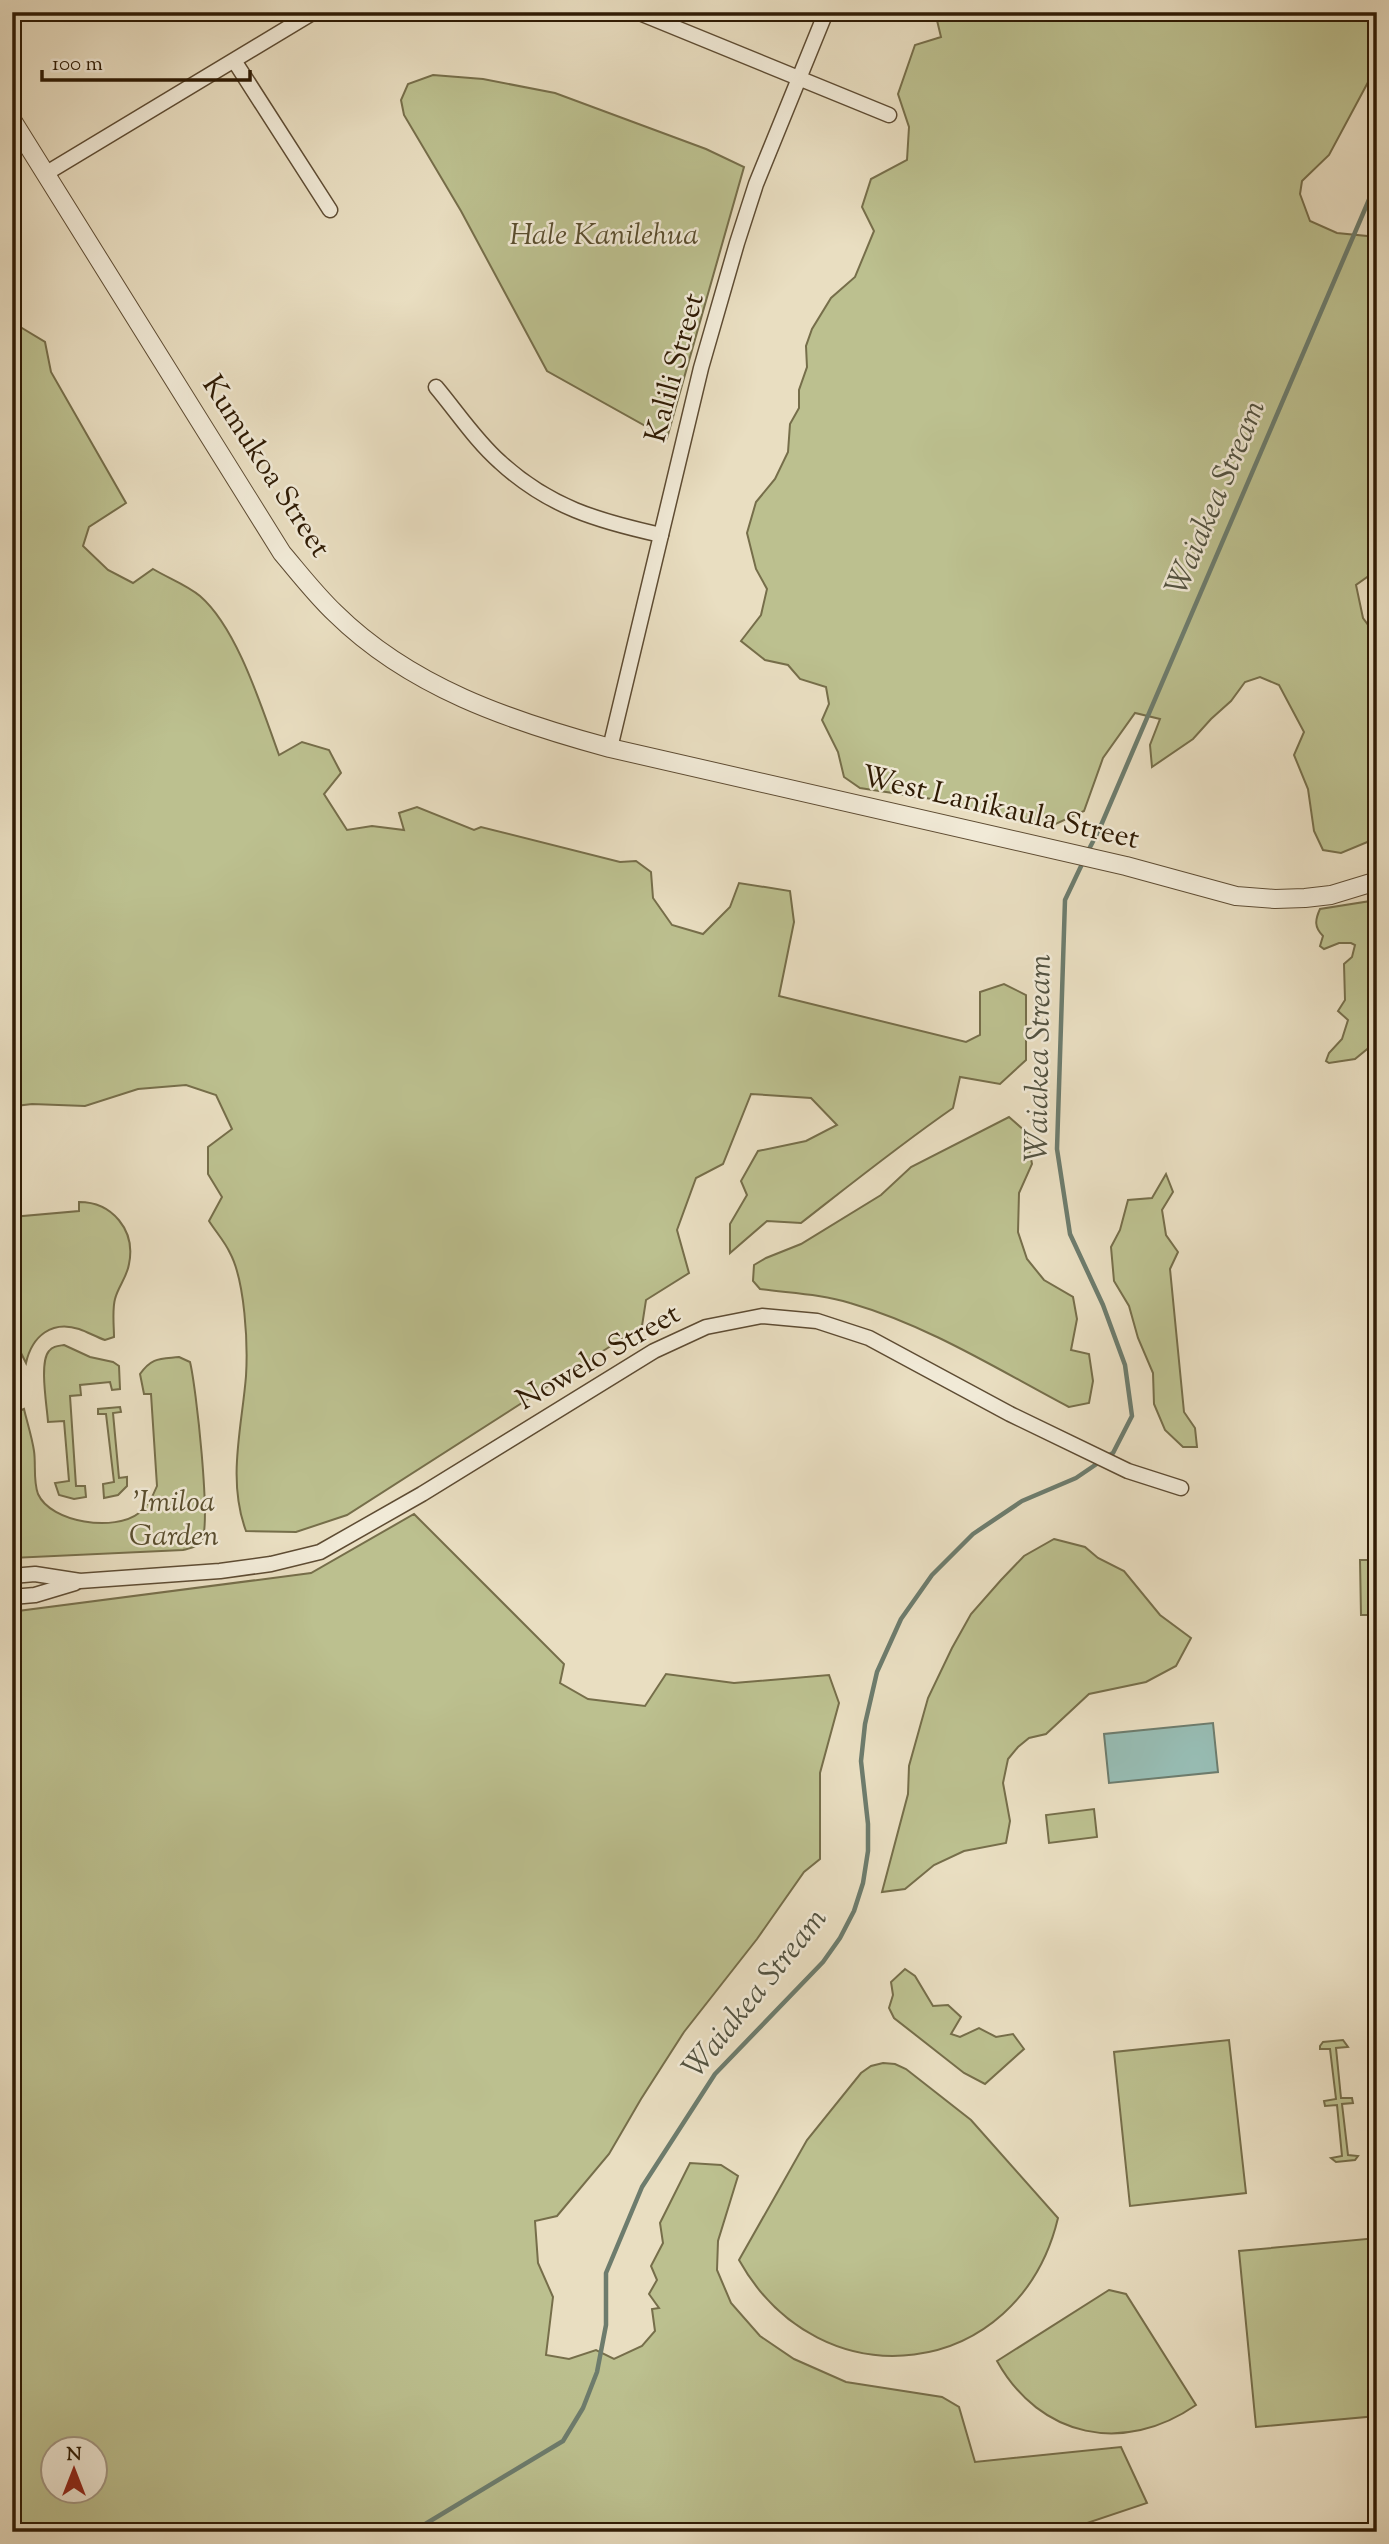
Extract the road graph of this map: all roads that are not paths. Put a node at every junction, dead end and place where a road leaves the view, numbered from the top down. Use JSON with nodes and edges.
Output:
{"nodes":[{"id":1,"x":314,"y":12,"type":"edge"},
{"id":2,"x":636,"y":12,"type":"edge"},
{"id":3,"x":826,"y":12,"type":"edge"},
{"id":4,"x":234,"y":62,"type":"junction"},
{"id":5,"x":797,"y":79,"type":"junction"},
{"id":6,"x":889,"y":114,"type":"dead end"},
{"id":7,"x":12,"y":120,"type":"edge"},
{"id":8,"x":46,"y":174,"type":"junction"},
{"id":9,"x":330,"y":209,"type":"dead end"},
{"id":10,"x":436,"y":387,"type":"dead end"},
{"id":11,"x":661,"y":535,"type":"junction"},
{"id":12,"x":610,"y":748,"type":"junction"},
{"id":13,"x":1377,"y":881,"type":"edge"},
{"id":14,"x":1181,"y":1488,"type":"dead end"},
{"id":15,"x":12,"y":1576,"type":"edge"},
{"id":16,"x":80,"y":1581,"type":"junction"},
{"id":17,"x":12,"y":1597,"type":"edge"}],
"edges":[{"from":1,"to":4,"type":"street"},
{"from":2,"to":5,"type":"street"},
{"from":3,"to":5,"type":"street","name":"Kalili Street"},
{"from":4,"to":8,"type":"street"},
{"from":4,"to":9,"type":"street"},
{"from":5,"to":6,"type":"street"},
{"from":5,"to":11,"type":"street","name":"Kalili Street"},
{"from":7,"to":8,"type":"street","name":"Kumukoa Street"},
{"from":8,"to":12,"type":"street","name":"Kumukoa Street"},
{"from":10,"to":11,"type":"street"},
{"from":11,"to":12,"type":"street","name":"Kalili Street"},
{"from":12,"to":13,"type":"street","name":"West Lanikaula Street"},
{"from":14,"to":16,"type":"street","name":"Nowelo Street"},
{"from":15,"to":16,"type":"street","name":"Nowelo Street"},
{"from":16,"to":17,"type":"street","name":"Nowelo Street"}]}
